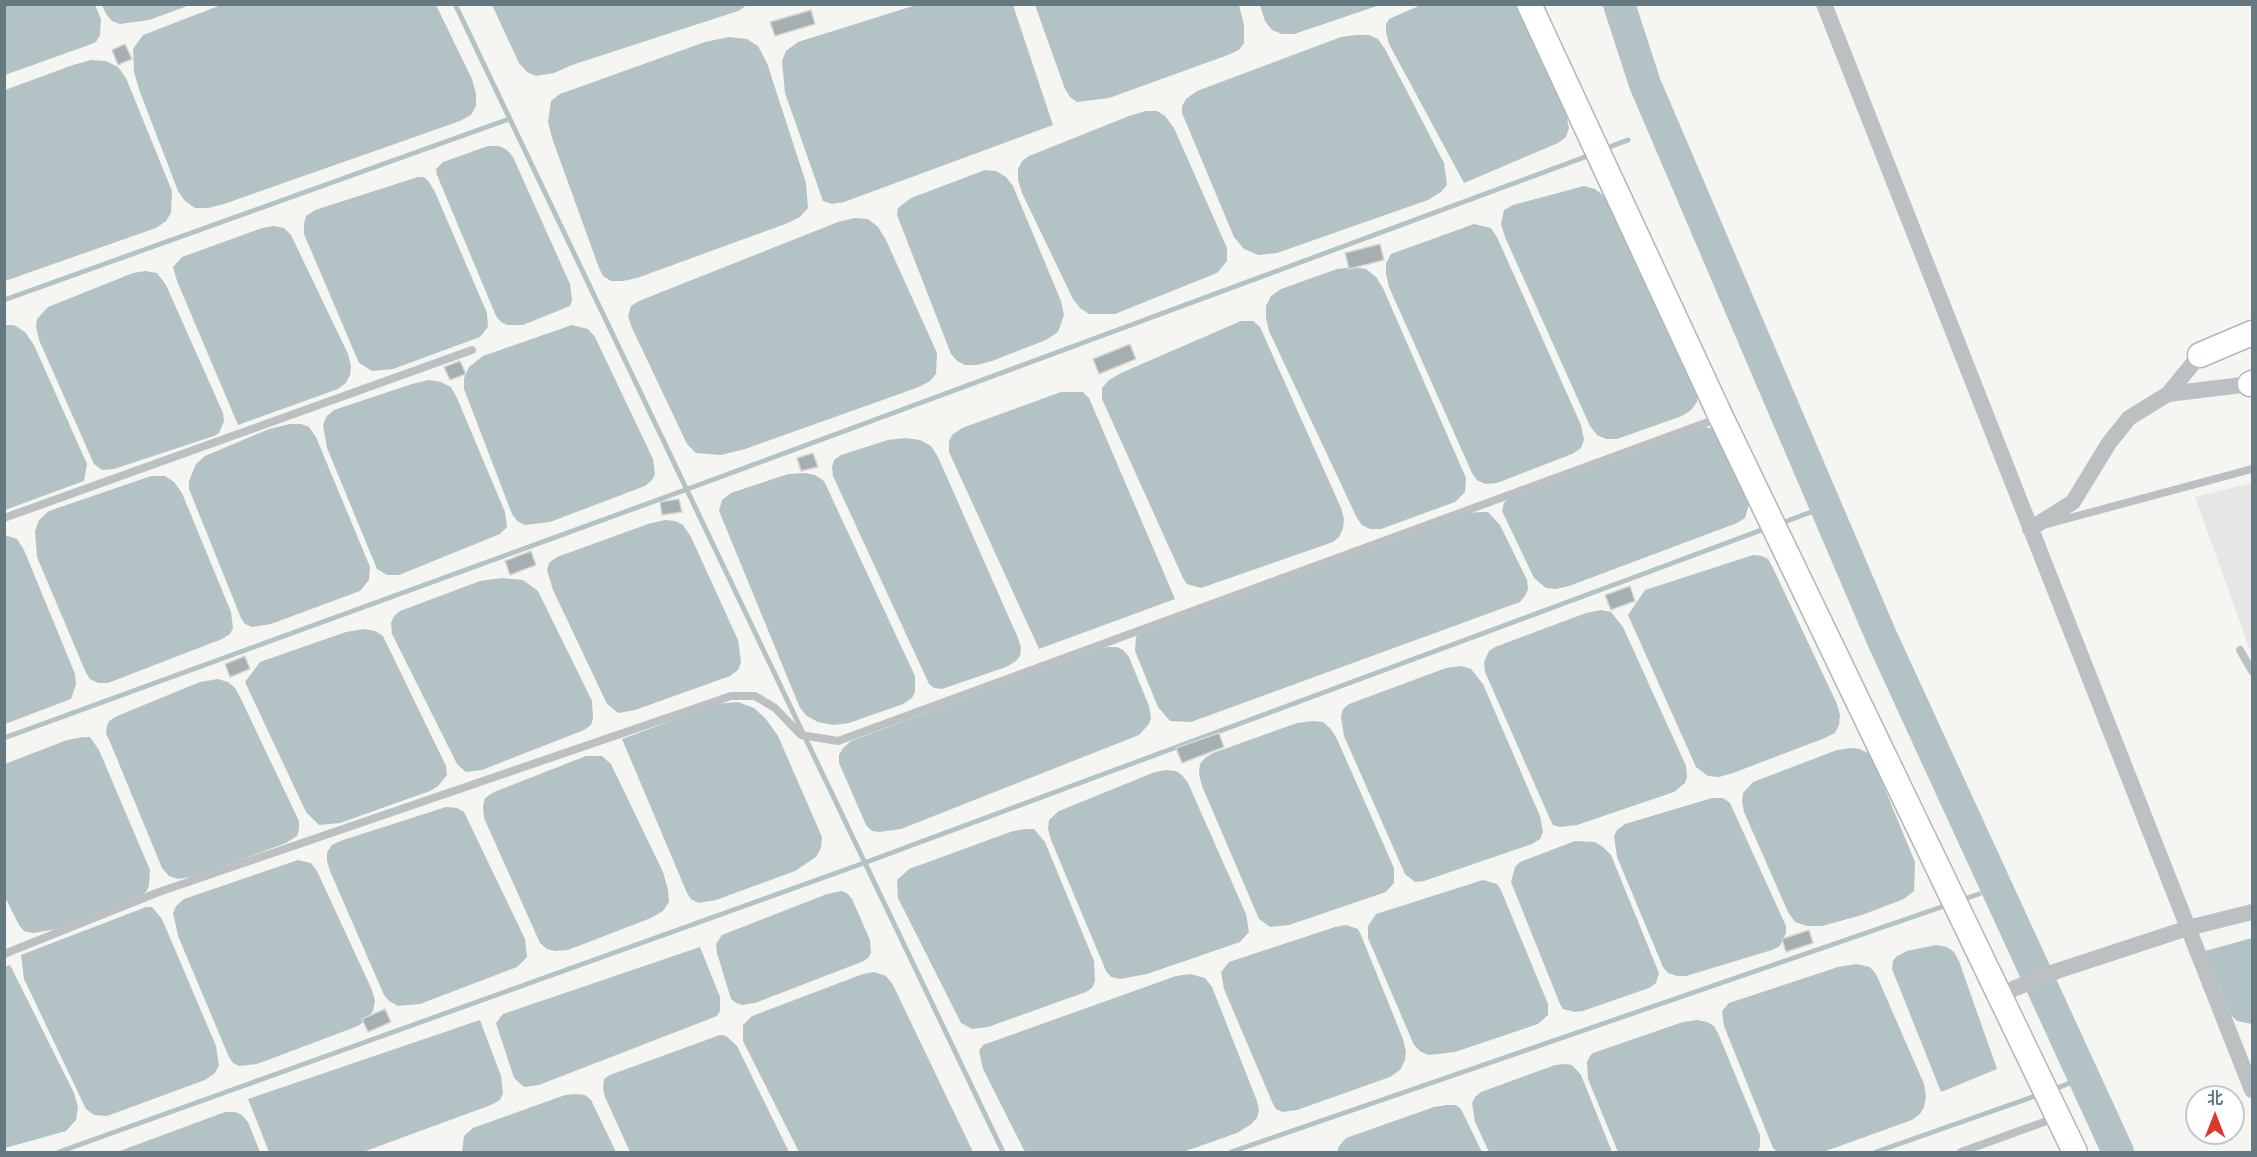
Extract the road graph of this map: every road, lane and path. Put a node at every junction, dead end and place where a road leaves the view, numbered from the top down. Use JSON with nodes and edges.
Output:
{"nodes":[{"id":1,"x":1529,"y":4,"type":"edge"},
{"id":2,"x":1824,"y":4,"type":"edge"},
{"id":3,"x":2253,"y":333,"type":"edge"},
{"id":4,"x":472,"y":350,"type":"dead end"},
{"id":5,"x":2200,"y":355,"type":"joint"},
{"id":6,"x":2251,"y":383,"type":"edge"},
{"id":7,"x":2168,"y":394,"type":"junction"},
{"id":8,"x":1721,"y":417,"type":"junction"},
{"id":9,"x":2253,"y":469,"type":"edge"},
{"id":10,"x":4,"y":518,"type":"edge"},
{"id":11,"x":2030,"y":529,"type":"junction"},
{"id":12,"x":2240,"y":650,"type":"dead end"},
{"id":13,"x":2253,"y":671,"type":"edge"},
{"id":14,"x":2253,"y":912,"type":"edge"},
{"id":15,"x":2188,"y":928,"type":"junction"},
{"id":16,"x":4,"y":954,"type":"edge"},
{"id":17,"x":2006,"y":992,"type":"junction"},
{"id":18,"x":2253,"y":1090,"type":"edge"},
{"id":19,"x":2058,"y":1117,"type":"junction"},
{"id":20,"x":1962,"y":1152,"type":"edge"},
{"id":21,"x":2075,"y":1152,"type":"edge"}],
"edges":[{"from":1,"to":8,"type":"street"},
{"from":2,"to":11,"type":"street"},
{"from":3,"to":5,"type":"street"},
{"from":4,"to":10,"type":"lane"},
{"from":5,"to":7,"type":"street"},
{"from":6,"to":7,"type":"street"},
{"from":7,"to":11,"type":"street"},
{"from":8,"to":16,"type":"lane"},
{"from":8,"to":17,"type":"street"},
{"from":9,"to":11,"type":"lane"},
{"from":11,"to":15,"type":"street"},
{"from":12,"to":13,"type":"lane"},
{"from":14,"to":15,"type":"street"},
{"from":15,"to":17,"type":"street"},
{"from":15,"to":18,"type":"street"},
{"from":17,"to":19,"type":"street"},
{"from":19,"to":20,"type":"lane"},
{"from":19,"to":21,"type":"street"}]}
